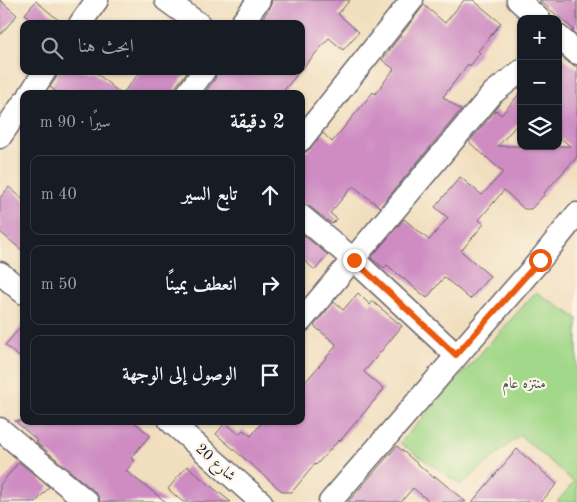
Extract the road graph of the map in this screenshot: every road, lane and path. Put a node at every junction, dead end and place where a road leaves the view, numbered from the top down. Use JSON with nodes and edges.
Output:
{"nodes":[{"id":1,"x":97,"y":0,"type":"edge"},
{"id":2,"x":166,"y":0,"type":"edge"},
{"id":3,"x":259,"y":0,"type":"edge"},
{"id":4,"x":412,"y":0,"type":"edge"},
{"id":5,"x":518,"y":0,"type":"edge"},
{"id":6,"x":535,"y":15,"type":"edge"},
{"id":7,"x":83,"y":20,"type":"edge"},
{"id":8,"x":194,"y":20,"type":"edge"},
{"id":9,"x":244,"y":20,"type":"edge"},
{"id":10,"x":517,"y":74,"type":"edge"},
{"id":11,"x":43,"y":75,"type":"edge"},
{"id":12,"x":201,"y":75,"type":"edge"},
{"id":13,"x":33,"y":90,"type":"edge"},
{"id":14,"x":190,"y":90,"type":"edge"},
{"id":15,"x":20,"y":108,"type":"edge"},
{"id":16,"x":305,"y":135,"type":"edge"},
{"id":17,"x":0,"y":137,"type":"edge"},
{"id":18,"x":577,"y":214,"type":"edge"},
{"id":19,"x":305,"y":219,"type":"edge"},
{"id":20,"x":354,"y":260,"type":"junction"},
{"id":21,"x":0,"y":273,"type":"edge"},
{"id":22,"x":20,"y":290,"type":"edge"},
{"id":23,"x":305,"y":316,"type":"edge"},
{"id":24,"x":456,"y":355,"type":"junction"},
{"id":25,"x":174,"y":425,"type":"edge"},
{"id":26,"x":0,"y":429,"type":"edge"},
{"id":27,"x":87,"y":502,"type":"edge"},
{"id":28,"x":261,"y":502,"type":"edge"},
{"id":29,"x":330,"y":502,"type":"edge"}],
"edges":[{"from":1,"to":7,"type":"street"},
{"from":2,"to":8,"type":"street"},
{"from":3,"to":9,"type":"street"},
{"from":4,"to":16,"type":"street"},
{"from":5,"to":6,"type":"street"},
{"from":10,"to":20,"type":"street"},
{"from":11,"to":13,"type":"street"},
{"from":12,"to":14,"type":"street"},
{"from":15,"to":17,"type":"street"},
{"from":18,"to":24,"type":"street"},
{"from":19,"to":20,"type":"street"},
{"from":20,"to":23,"type":"street"},
{"from":20,"to":24,"type":"street"},
{"from":21,"to":22,"type":"street"},
{"from":24,"to":29,"type":"street"},
{"from":25,"to":28,"type":"street","name":"شارع 20"},
{"from":26,"to":27,"type":"street"}]}
